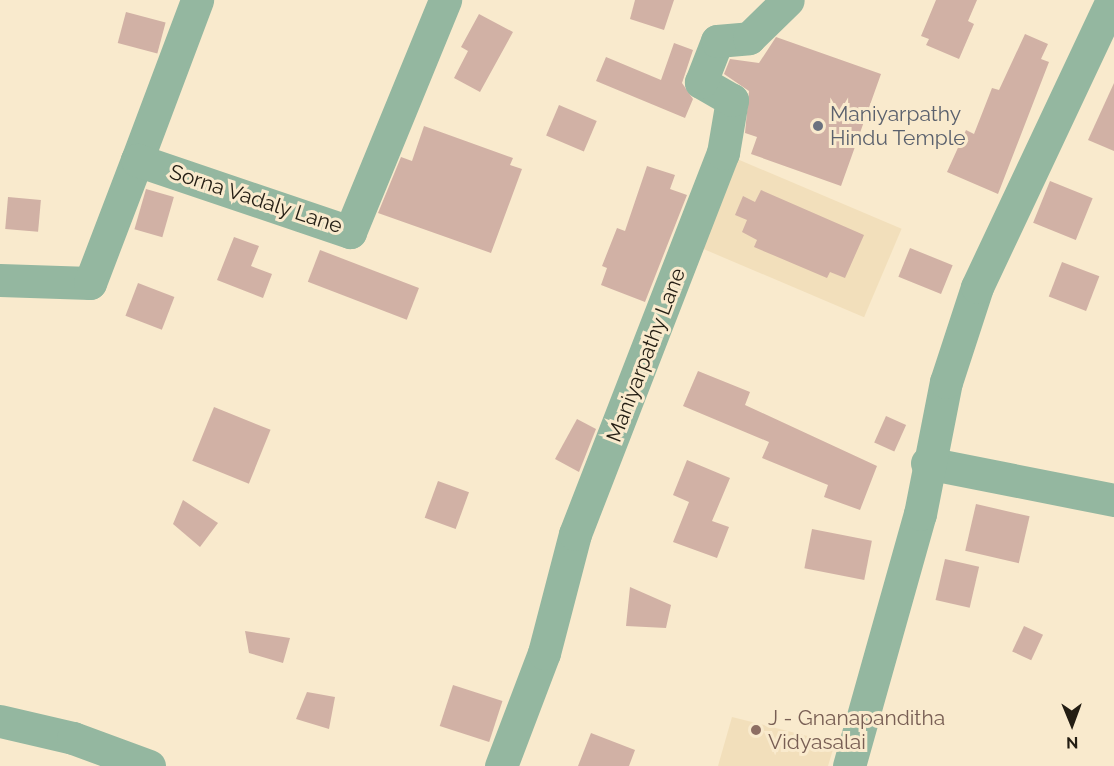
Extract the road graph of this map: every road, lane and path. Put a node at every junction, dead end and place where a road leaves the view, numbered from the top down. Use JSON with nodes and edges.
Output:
{"nodes":[{"id":1,"x":197,"y":0,"type":"edge"},
{"id":2,"x":445,"y":0,"type":"edge"},
{"id":3,"x":788,"y":0,"type":"edge"},
{"id":4,"x":1110,"y":12,"type":"edge"},
{"id":5,"x":136,"y":160,"type":"junction"},
{"id":6,"x":0,"y":280,"type":"edge"},
{"id":7,"x":927,"y":464,"type":"junction"},
{"id":8,"x":1114,"y":500,"type":"edge"},
{"id":9,"x":0,"y":721,"type":"edge"},
{"id":10,"x":149,"y":766,"type":"edge"},
{"id":11,"x":501,"y":766,"type":"edge"},
{"id":12,"x":849,"y":766,"type":"edge"}],
"edges":[{"from":1,"to":5,"type":"street"},
{"from":2,"to":5,"type":"street","name":"Sorna Vadaly Lane"},
{"from":3,"to":11,"type":"street","name":"Maniyarpathy Lane"},
{"from":4,"to":7,"type":"street"},
{"from":5,"to":6,"type":"street"},
{"from":7,"to":8,"type":"street"},
{"from":7,"to":12,"type":"street"},
{"from":9,"to":10,"type":"street"}]}
